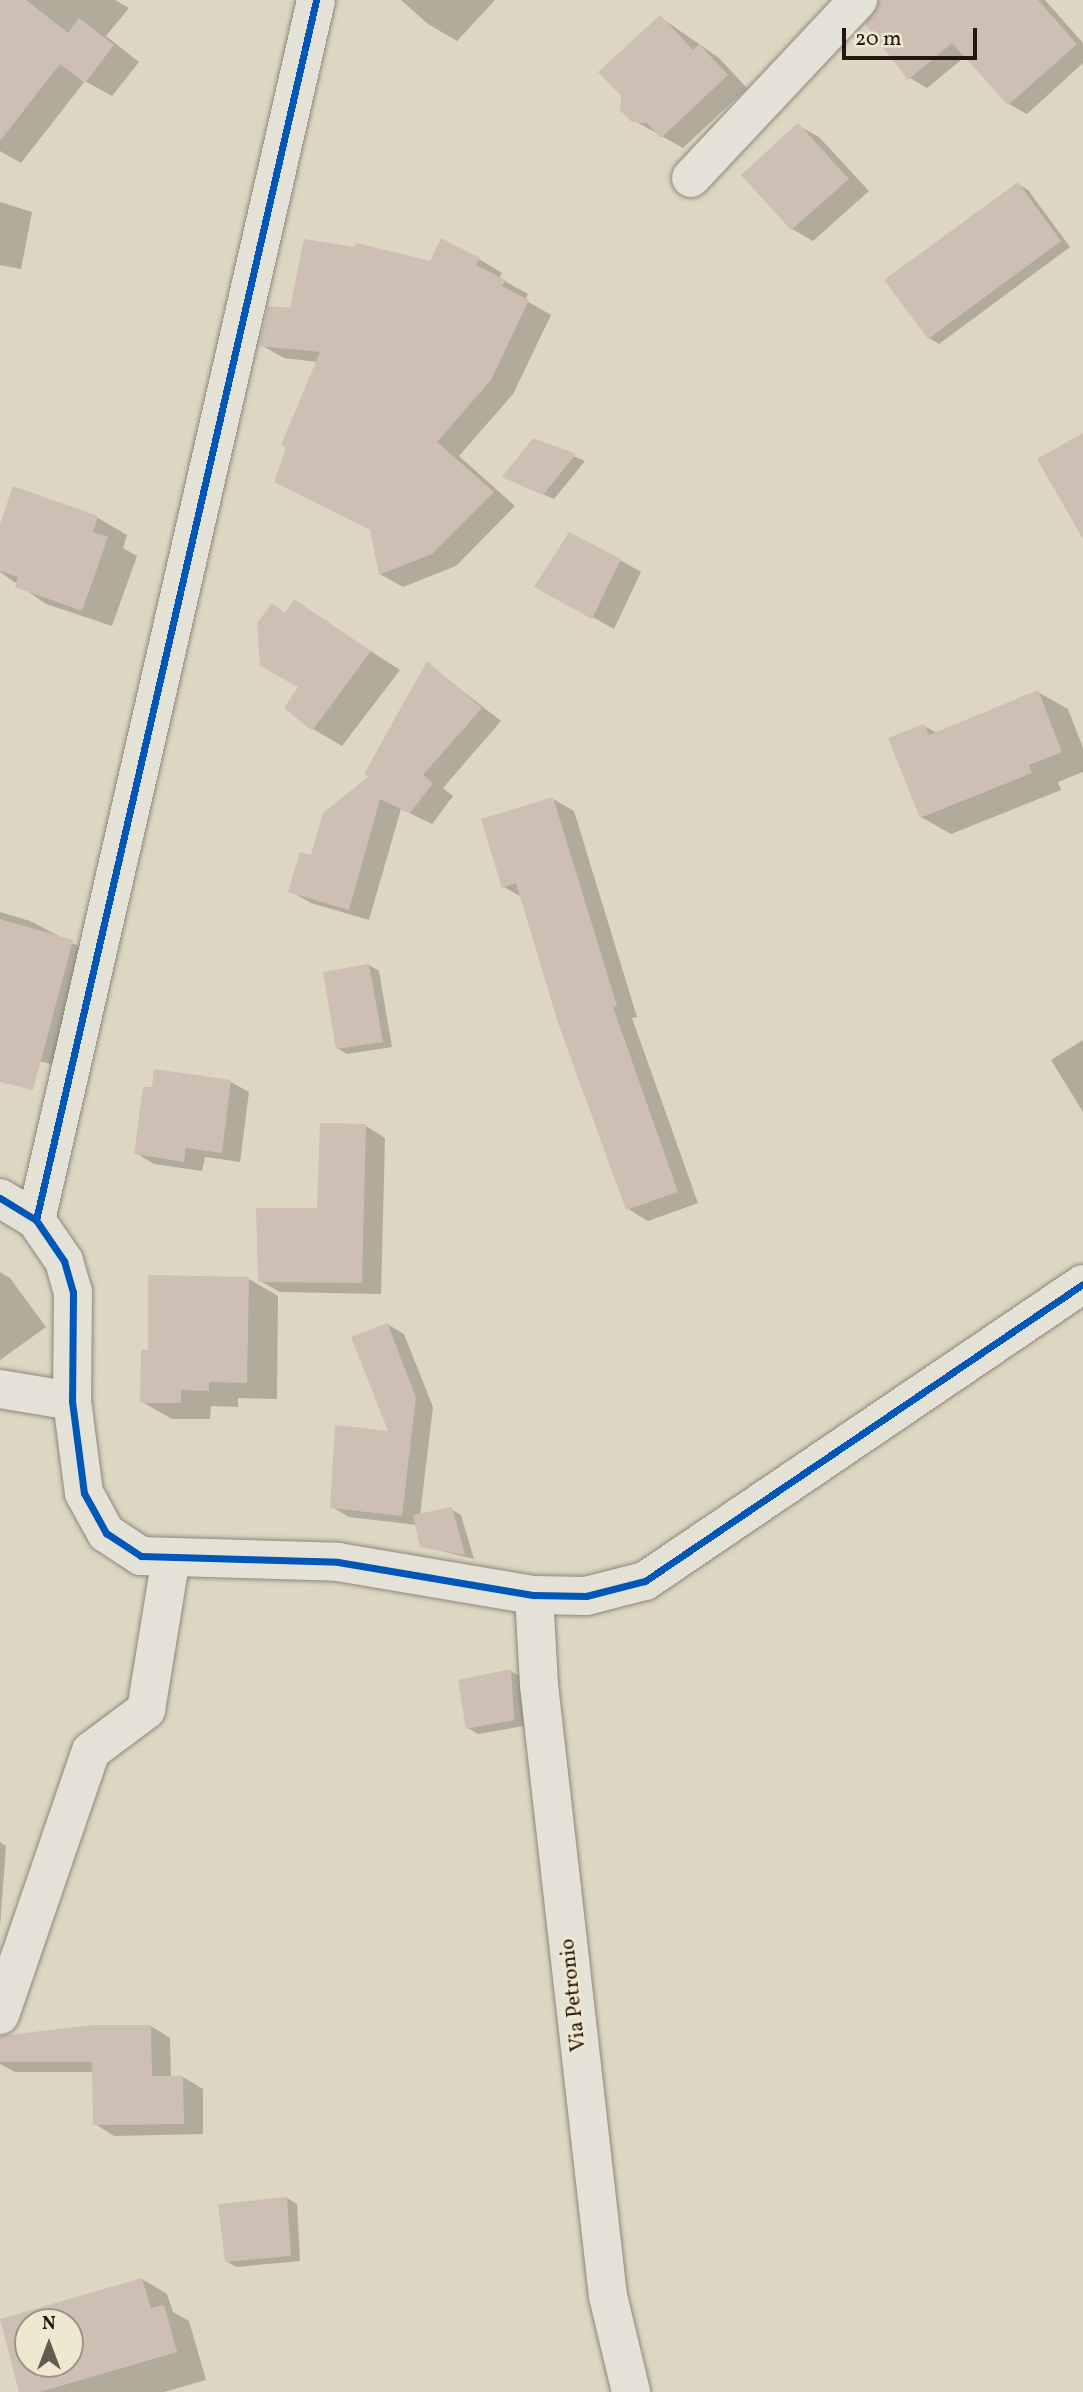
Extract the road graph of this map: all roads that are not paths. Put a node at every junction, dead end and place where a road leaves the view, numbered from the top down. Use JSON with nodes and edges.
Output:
{"nodes":[{"id":1,"x":316,"y":0,"type":"edge"},
{"id":2,"x":858,"y":0,"type":"edge"},
{"id":3,"x":691,"y":178,"type":"dead end"},
{"id":4,"x":0,"y":1198,"type":"edge"},
{"id":5,"x":36,"y":1220,"type":"junction"},
{"id":6,"x":1083,"y":1284,"type":"edge"},
{"id":7,"x":0,"y":1389,"type":"edge"},
{"id":8,"x":72,"y":1401,"type":"junction"},
{"id":9,"x":171,"y":1558,"type":"junction"},
{"id":10,"x":534,"y":1595,"type":"junction"},
{"id":11,"x":0,"y":2015,"type":"edge"},
{"id":12,"x":631,"y":2392,"type":"edge"}],
"edges":[{"from":1,"to":5,"type":"street"},
{"from":2,"to":3,"type":"street"},
{"from":4,"to":5,"type":"street"},
{"from":5,"to":8,"type":"street"},
{"from":6,"to":10,"type":"street"},
{"from":7,"to":8,"type":"street"},
{"from":8,"to":9,"type":"street"},
{"from":9,"to":10,"type":"street"},
{"from":9,"to":11,"type":"street"},
{"from":10,"to":12,"type":"street","name":"Via Petronio"}]}
